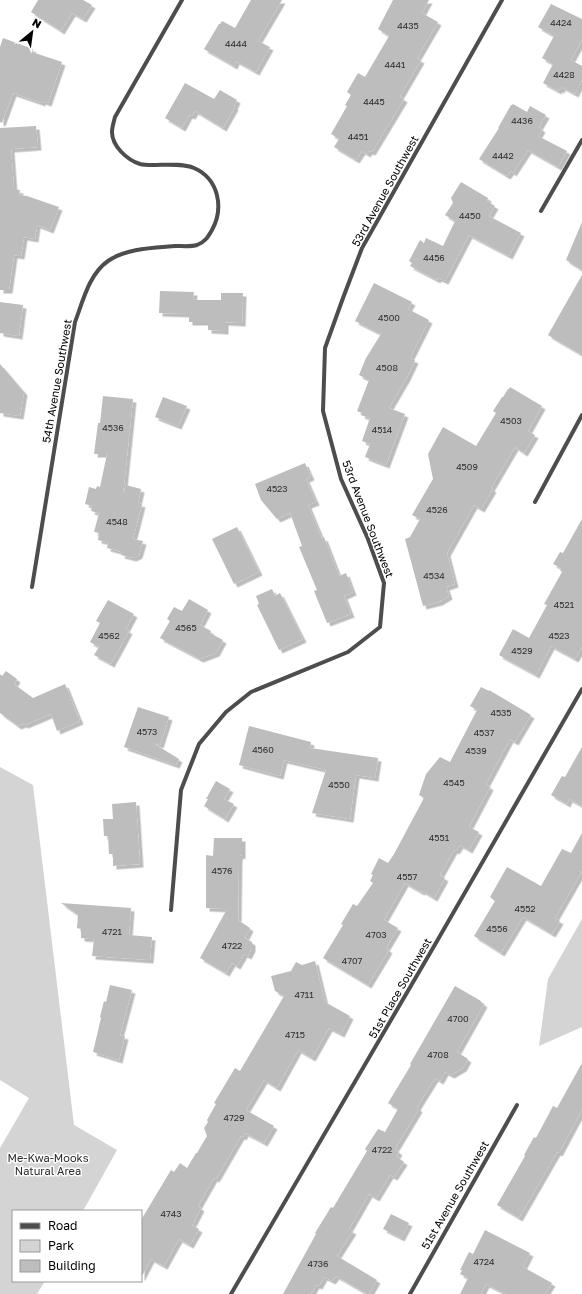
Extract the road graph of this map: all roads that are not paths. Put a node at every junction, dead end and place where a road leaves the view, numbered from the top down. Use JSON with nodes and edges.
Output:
{"nodes":[{"id":1,"x":182,"y":0,"type":"edge"},
{"id":2,"x":502,"y":0,"type":"edge"},
{"id":3,"x":582,"y":140,"type":"edge"},
{"id":4,"x":541,"y":211,"type":"dead end"},
{"id":5,"x":582,"y":415,"type":"edge"},
{"id":6,"x":535,"y":502,"type":"dead end"},
{"id":7,"x":32,"y":587,"type":"dead end"},
{"id":8,"x":582,"y":689,"type":"edge"},
{"id":9,"x":171,"y":910,"type":"dead end"},
{"id":10,"x":517,"y":1106,"type":"dead end"},
{"id":11,"x":231,"y":1294,"type":"edge"},
{"id":12,"x":410,"y":1294,"type":"edge"}],
"edges":[{"from":1,"to":7,"type":"street","name":"54th Avenue Southwest"},
{"from":2,"to":9,"type":"street","name":"53rd Avenue Southwest"},
{"from":3,"to":4,"type":"street"},
{"from":5,"to":6,"type":"street"},
{"from":8,"to":11,"type":"street","name":"51st Place Southwest"},
{"from":10,"to":12,"type":"street","name":"51st Avenue Southwest"}]}
